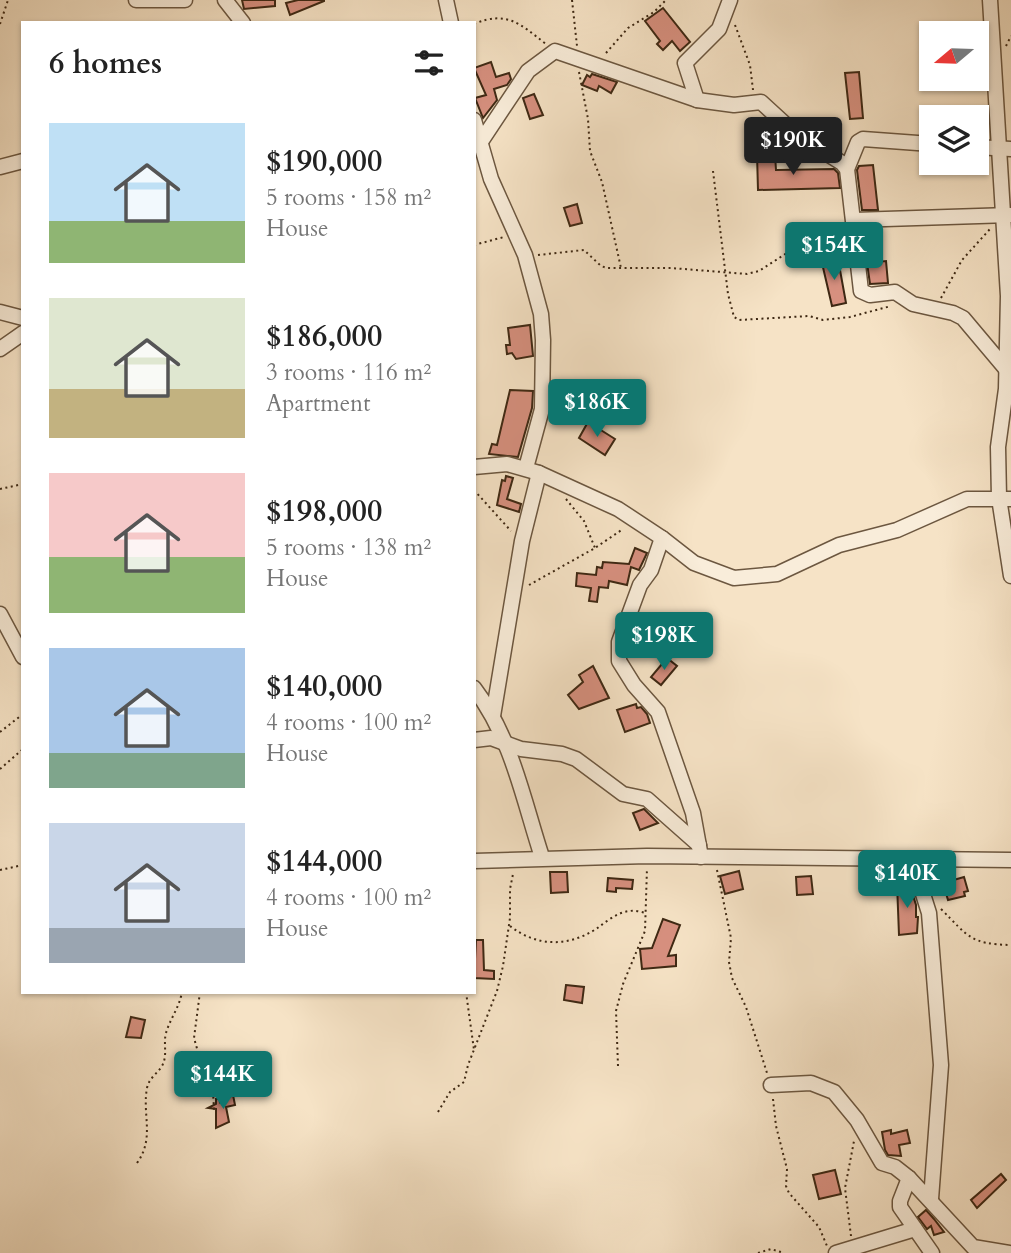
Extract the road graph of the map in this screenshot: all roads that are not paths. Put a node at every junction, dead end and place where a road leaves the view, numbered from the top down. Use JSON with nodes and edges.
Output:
{"nodes":[{"id":1,"x":136,"y":0,"type":"edge"},
{"id":2,"x":185,"y":0,"type":"edge"},
{"id":3,"x":225,"y":0,"type":"edge"},
{"id":4,"x":446,"y":0,"type":"edge"},
{"id":5,"x":990,"y":0,"type":"edge"},
{"id":6,"x":156,"y":1,"type":"edge"},
{"id":7,"x":728,"y":6,"type":"edge"},
{"id":8,"x":241,"y":21,"type":"edge"},
{"id":9,"x":451,"y":21,"type":"edge"},
{"id":10,"x":698,"y":100,"type":"junction"},
{"id":11,"x":476,"y":128,"type":"edge"},
{"id":12,"x":480,"y":143,"type":"junction"},
{"id":13,"x":919,"y":143,"type":"edge"},
{"id":14,"x":1005,"y":149,"type":"edge"},
{"id":15,"x":21,"y":162,"type":"edge"},
{"id":16,"x":0,"y":167,"type":"edge"},
{"id":17,"x":847,"y":169,"type":"junction"},
{"id":18,"x":1008,"y":218,"type":"edge"},
{"id":19,"x":854,"y":220,"type":"junction"},
{"id":20,"x":0,"y":312,"type":"edge"},
{"id":21,"x":21,"y":317,"type":"edge"},
{"id":22,"x":21,"y":334,"type":"edge"},
{"id":23,"x":0,"y":349,"type":"edge"},
{"id":24,"x":1009,"y":373,"type":"edge"},
{"id":25,"x":476,"y":467,"type":"edge"},
{"id":26,"x":533,"y":470,"type":"junction"},
{"id":27,"x":1005,"y":498,"type":"edge"},
{"id":28,"x":662,"y":538,"type":"junction"},
{"id":29,"x":1011,"y":576,"type":"edge"},
{"id":30,"x":0,"y":614,"type":"edge"},
{"id":31,"x":21,"y":653,"type":"edge"},
{"id":32,"x":476,"y":691,"type":"edge"},
{"id":33,"x":493,"y":716,"type":"junction"},
{"id":34,"x":476,"y":740,"type":"edge"},
{"id":35,"x":507,"y":744,"type":"junction"},
{"id":36,"x":705,"y":853,"type":"junction"},
{"id":37,"x":538,"y":858,"type":"junction"},
{"id":38,"x":912,"y":859,"type":"junction"},
{"id":39,"x":1011,"y":860,"type":"edge"},
{"id":40,"x":476,"y":861,"type":"edge"},
{"id":41,"x":771,"y":1085,"type":"road end"},
{"id":42,"x":909,"y":1178,"type":"junction"},
{"id":43,"x":932,"y":1199,"type":"junction"},
{"id":44,"x":915,"y":1228,"type":"junction"},
{"id":45,"x":836,"y":1253,"type":"edge"},
{"id":46,"x":932,"y":1253,"type":"edge"},
{"id":47,"x":1009,"y":1253,"type":"edge"}],
"edges":[{"from":1,"to":6,"type":"street"},
{"from":2,"to":6,"type":"street"},
{"from":3,"to":8,"type":"street"},
{"from":4,"to":9,"type":"street"},
{"from":5,"to":14,"type":"street"},
{"from":7,"to":10,"type":"street"},
{"from":10,"to":12,"type":"street"},
{"from":10,"to":17,"type":"street"},
{"from":11,"to":12,"type":"street"},
{"from":12,"to":26,"type":"street"},
{"from":13,"to":17,"type":"street"},
{"from":14,"to":18,"type":"street"},
{"from":15,"to":16,"type":"street"},
{"from":17,"to":19,"type":"street"},
{"from":18,"to":19,"type":"street"},
{"from":18,"to":24,"type":"street"},
{"from":19,"to":24,"type":"street"},
{"from":20,"to":21,"type":"street"},
{"from":22,"to":23,"type":"street"},
{"from":24,"to":27,"type":"street"},
{"from":25,"to":26,"type":"street"},
{"from":26,"to":28,"type":"street"},
{"from":26,"to":33,"type":"street"},
{"from":27,"to":28,"type":"street"},
{"from":27,"to":29,"type":"street"},
{"from":28,"to":36,"type":"street"},
{"from":30,"to":31,"type":"street"},
{"from":32,"to":33,"type":"street"},
{"from":33,"to":35,"type":"street"},
{"from":34,"to":35,"type":"street"},
{"from":35,"to":36,"type":"street"},
{"from":35,"to":37,"type":"street"},
{"from":36,"to":37,"type":"street"},
{"from":36,"to":38,"type":"street"},
{"from":37,"to":40,"type":"street"},
{"from":38,"to":39,"type":"street"},
{"from":38,"to":43,"type":"street"},
{"from":41,"to":42,"type":"street"},
{"from":42,"to":43,"type":"street"},
{"from":42,"to":44,"type":"street"},
{"from":43,"to":47,"type":"street"},
{"from":44,"to":45,"type":"street"},
{"from":44,"to":46,"type":"street"}]}
